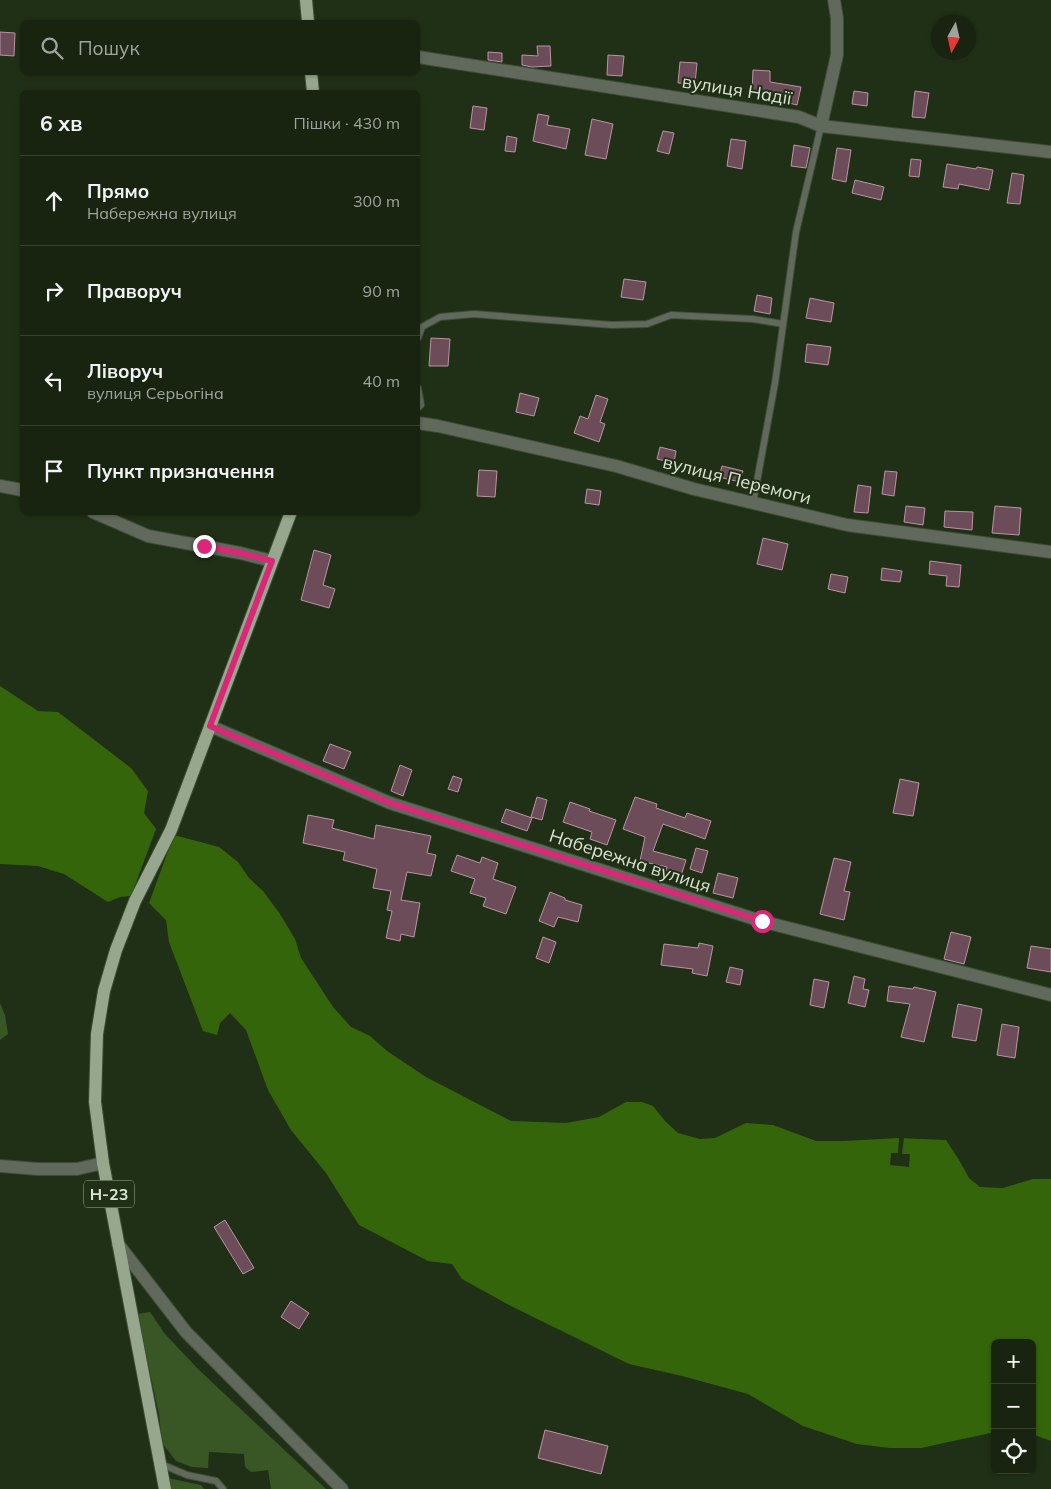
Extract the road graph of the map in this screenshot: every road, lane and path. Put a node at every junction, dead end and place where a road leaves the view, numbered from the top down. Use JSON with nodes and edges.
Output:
{"nodes":[{"id":1,"x":306,"y":0,"type":"edge"},
{"id":2,"x":834,"y":0,"type":"edge"},
{"id":3,"x":308,"y":20,"type":"edge"},
{"id":4,"x":420,"y":57,"type":"edge"},
{"id":5,"x":311,"y":75,"type":"edge"},
{"id":6,"x":312,"y":90,"type":"edge"},
{"id":7,"x":820,"y":126,"type":"junction"},
{"id":8,"x":1051,"y":152,"type":"edge"},
{"id":9,"x":783,"y":324,"type":"junction"},
{"id":10,"x":420,"y":332,"type":"edge"},
{"id":11,"x":420,"y":423,"type":"edge"},
{"id":12,"x":0,"y":486,"type":"edge"},
{"id":13,"x":20,"y":490,"type":"edge"},
{"id":14,"x":753,"y":503,"type":"junction"},
{"id":15,"x":100,"y":515,"type":"edge"},
{"id":16,"x":290,"y":515,"type":"edge"},
{"id":17,"x":1051,"y":552,"type":"edge"},
{"id":18,"x":272,"y":561,"type":"junction"},
{"id":19,"x":210,"y":726,"type":"junction"},
{"id":20,"x":1051,"y":995,"type":"edge"},
{"id":21,"x":103,"y":1163,"type":"junction"},
{"id":22,"x":0,"y":1166,"type":"edge"},
{"id":23,"x":118,"y":1244,"type":"junction"},
{"id":24,"x":160,"y":1463,"type":"junction"},
{"id":25,"x":165,"y":1489,"type":"edge"},
{"id":26,"x":223,"y":1489,"type":"edge"},
{"id":27,"x":342,"y":1489,"type":"edge"}],
"edges":[{"from":1,"to":3,"type":"main road"},
{"from":2,"to":7,"type":"street"},
{"from":4,"to":7,"type":"street","name":"вулиця Надії"},
{"from":5,"to":6,"type":"main road"},
{"from":7,"to":8,"type":"street","name":"вулиця Надії"},
{"from":7,"to":9,"type":"lane"},
{"from":9,"to":10,"type":"lane"},
{"from":9,"to":14,"type":"lane"},
{"from":11,"to":14,"type":"street","name":"вулиця Перемоги"},
{"from":12,"to":13,"type":"street"},
{"from":14,"to":17,"type":"street","name":"вулиця Перемоги"},
{"from":15,"to":18,"type":"street"},
{"from":16,"to":18,"type":"main road","number":"Н-23"},
{"from":18,"to":19,"type":"main road","number":"Н-23"},
{"from":19,"to":20,"type":"street","name":"Набережна вулиця"},
{"from":19,"to":21,"type":"main road","number":"Н-23"},
{"from":21,"to":22,"type":"street"},
{"from":21,"to":23,"type":"main road","number":"Н-23"},
{"from":23,"to":24,"type":"main road","number":"Н-23"},
{"from":23,"to":27,"type":"street"},
{"from":24,"to":25,"type":"main road","number":"Н-23"},
{"from":24,"to":26,"type":"lane"}]}
